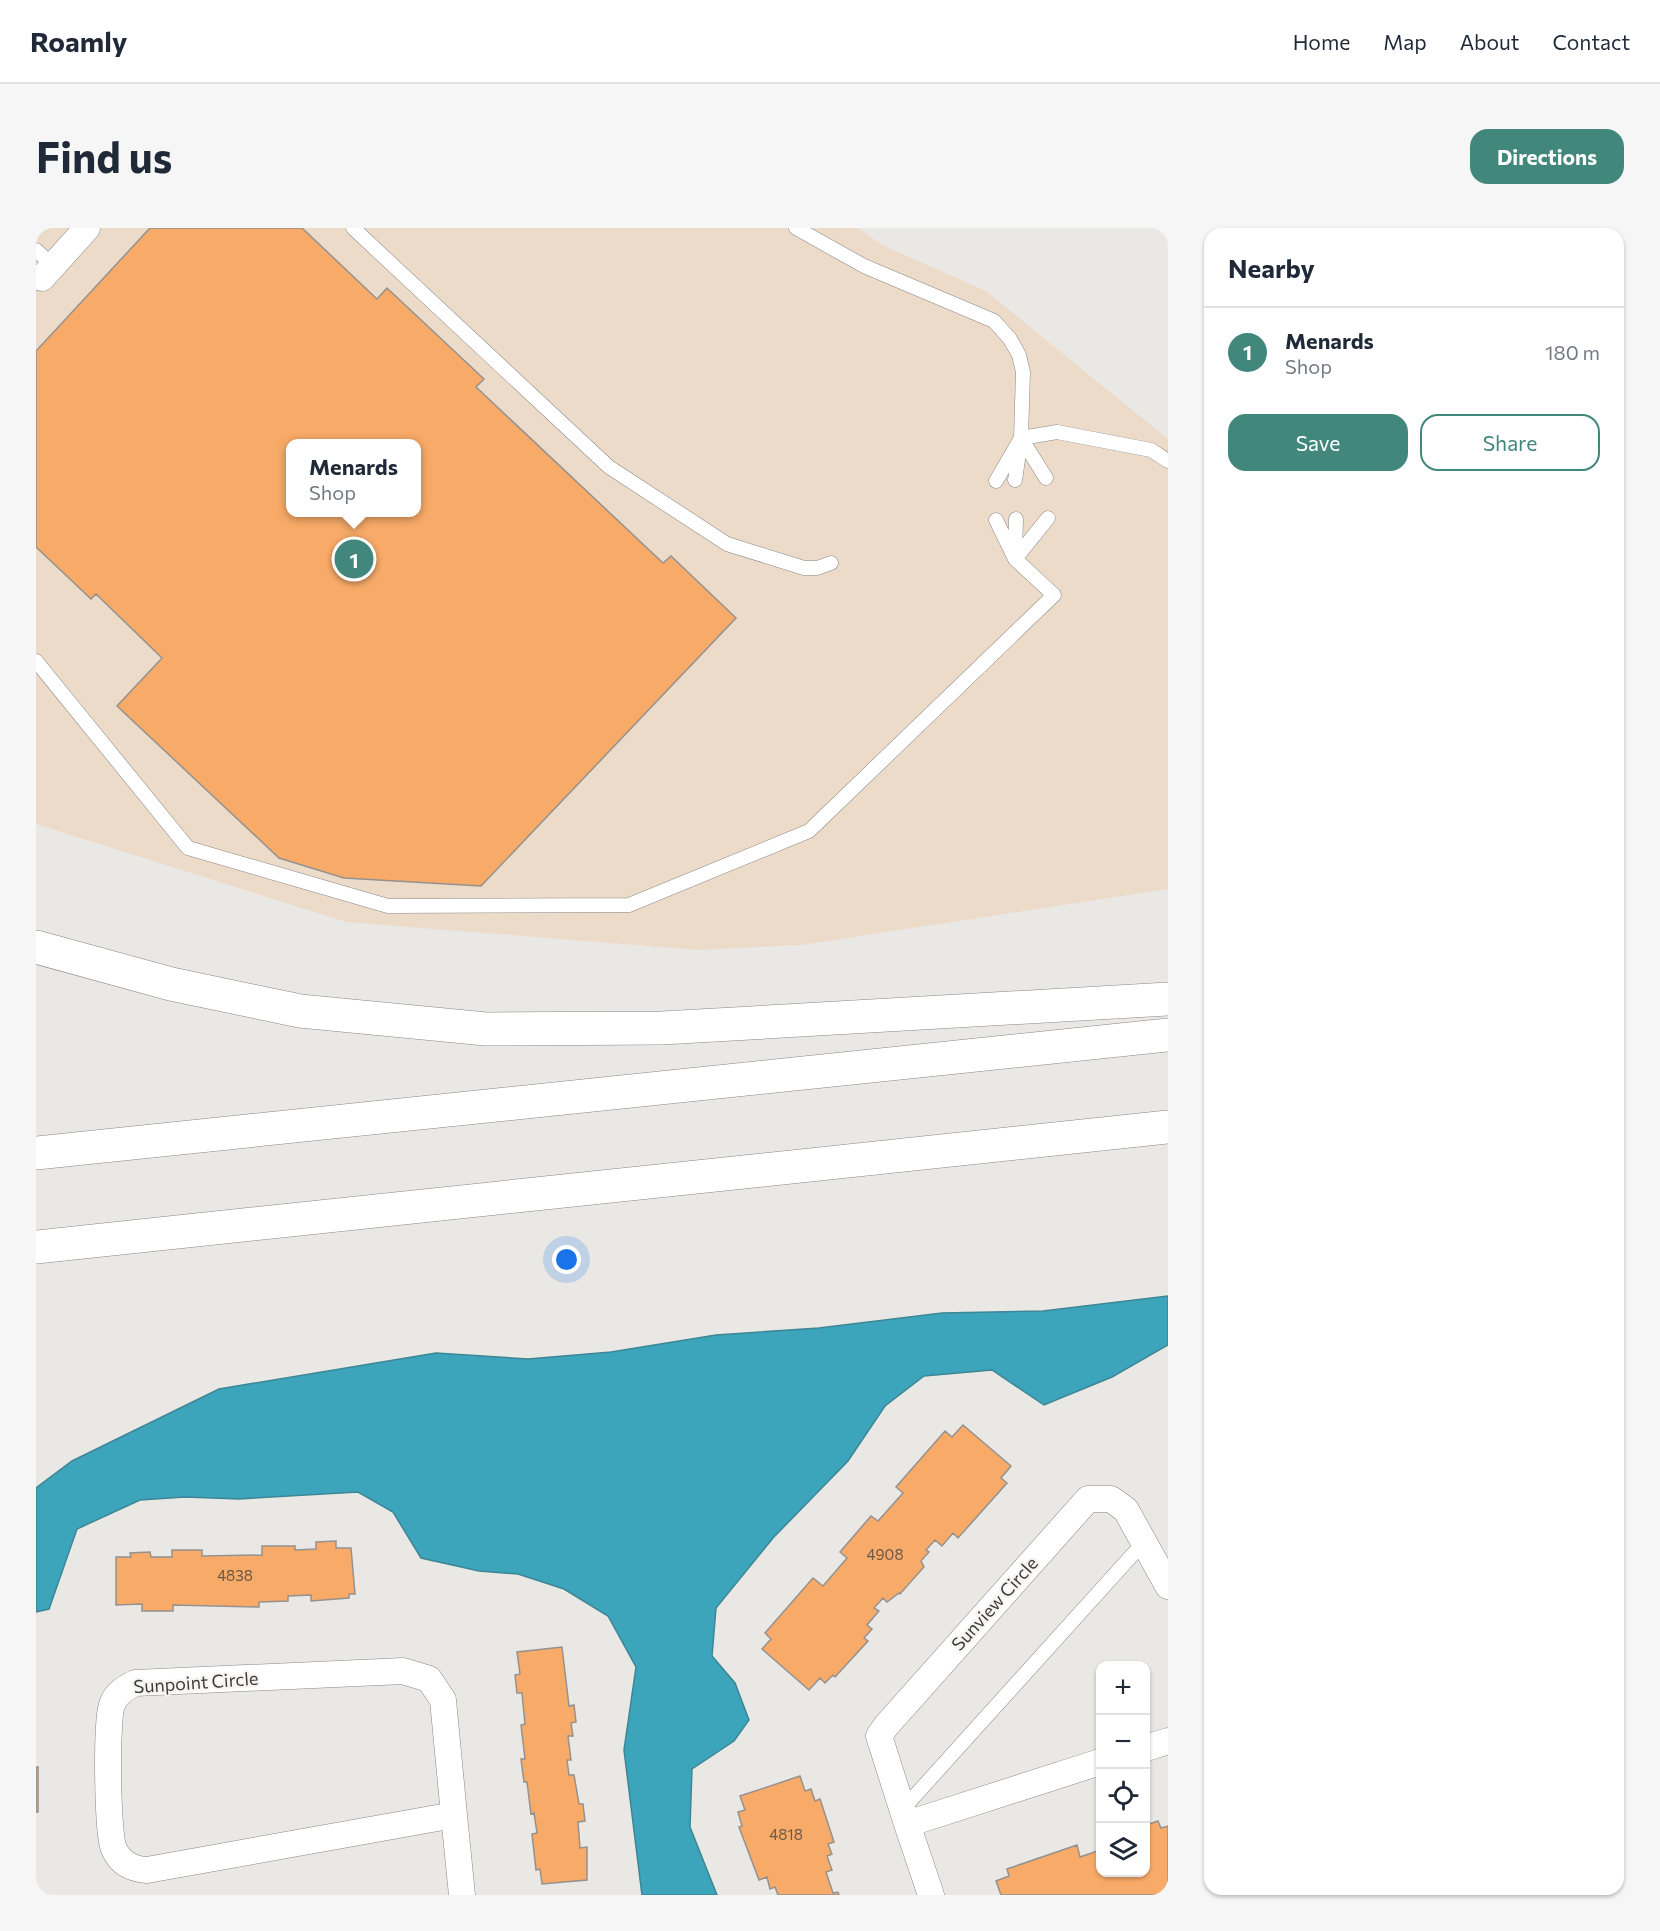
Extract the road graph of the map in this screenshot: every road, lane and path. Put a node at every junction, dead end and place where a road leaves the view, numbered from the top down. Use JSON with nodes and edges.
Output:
{"nodes":[{"id":1,"x":87,"y":228,"type":"edge"},
{"id":2,"x":353,"y":228,"type":"edge"},
{"id":3,"x":796,"y":228,"type":"edge"},
{"id":4,"x":42,"y":268,"type":"edge"},
{"id":5,"x":1021,"y":438,"type":"junction"},
{"id":6,"x":1168,"y":460,"type":"edge"},
{"id":7,"x":1046,"y":478,"type":"dead end"},
{"id":8,"x":1015,"y":480,"type":"dead end"},
{"id":9,"x":996,"y":481,"type":"dead end"},
{"id":10,"x":1047,"y":518,"type":"dead end"},
{"id":11,"x":1016,"y":519,"type":"dead end"},
{"id":12,"x":996,"y":520,"type":"dead end"},
{"id":13,"x":1015,"y":559,"type":"junction"},
{"id":14,"x":831,"y":563,"type":"dead end"},
{"id":15,"x":36,"y":661,"type":"edge"},
{"id":16,"x":36,"y":947,"type":"edge"},
{"id":17,"x":1168,"y":999,"type":"edge"},
{"id":18,"x":1168,"y":1035,"type":"edge"},
{"id":19,"x":1168,"y":1127,"type":"edge"},
{"id":20,"x":36,"y":1153,"type":"edge"},
{"id":21,"x":36,"y":1247,"type":"edge"},
{"id":22,"x":1144,"y":1542,"type":"junction"},
{"id":23,"x":1168,"y":1586,"type":"edge"},
{"id":24,"x":1168,"y":1741,"type":"edge"},
{"id":25,"x":1150,"y":1747,"type":"edge"},
{"id":26,"x":1096,"y":1763,"type":"edge"},
{"id":27,"x":454,"y":1815,"type":"junction"},
{"id":28,"x":905,"y":1817,"type":"junction"},
{"id":29,"x":462,"y":1895,"type":"edge"},
{"id":30,"x":931,"y":1895,"type":"edge"}],
"edges":[{"from":1,"to":4,"type":"street"},
{"from":2,"to":14,"type":"lane"},
{"from":3,"to":5,"type":"lane"},
{"from":5,"to":6,"type":"lane"},
{"from":5,"to":7,"type":"lane"},
{"from":5,"to":8,"type":"lane"},
{"from":5,"to":9,"type":"lane"},
{"from":10,"to":13,"type":"lane"},
{"from":11,"to":13,"type":"lane"},
{"from":12,"to":13,"type":"lane"},
{"from":13,"to":15,"type":"lane"},
{"from":16,"to":17,"type":"highway"},
{"from":18,"to":20,"type":"highway"},
{"from":19,"to":21,"type":"highway"},
{"from":22,"to":23,"type":"street","name":"Sunview Circle"},
{"from":22,"to":28,"type":"lane"},
{"from":22,"to":28,"type":"street","name":"Sunview Circle"},
{"from":24,"to":25,"type":"street"},
{"from":26,"to":28,"type":"street"},
{"from":27,"to":27,"type":"street","name":"Sunpoint Circle"},
{"from":27,"to":29,"type":"street","name":"Sunpoint Circle"},
{"from":28,"to":30,"type":"street","name":"Sunview Circle"}]}
